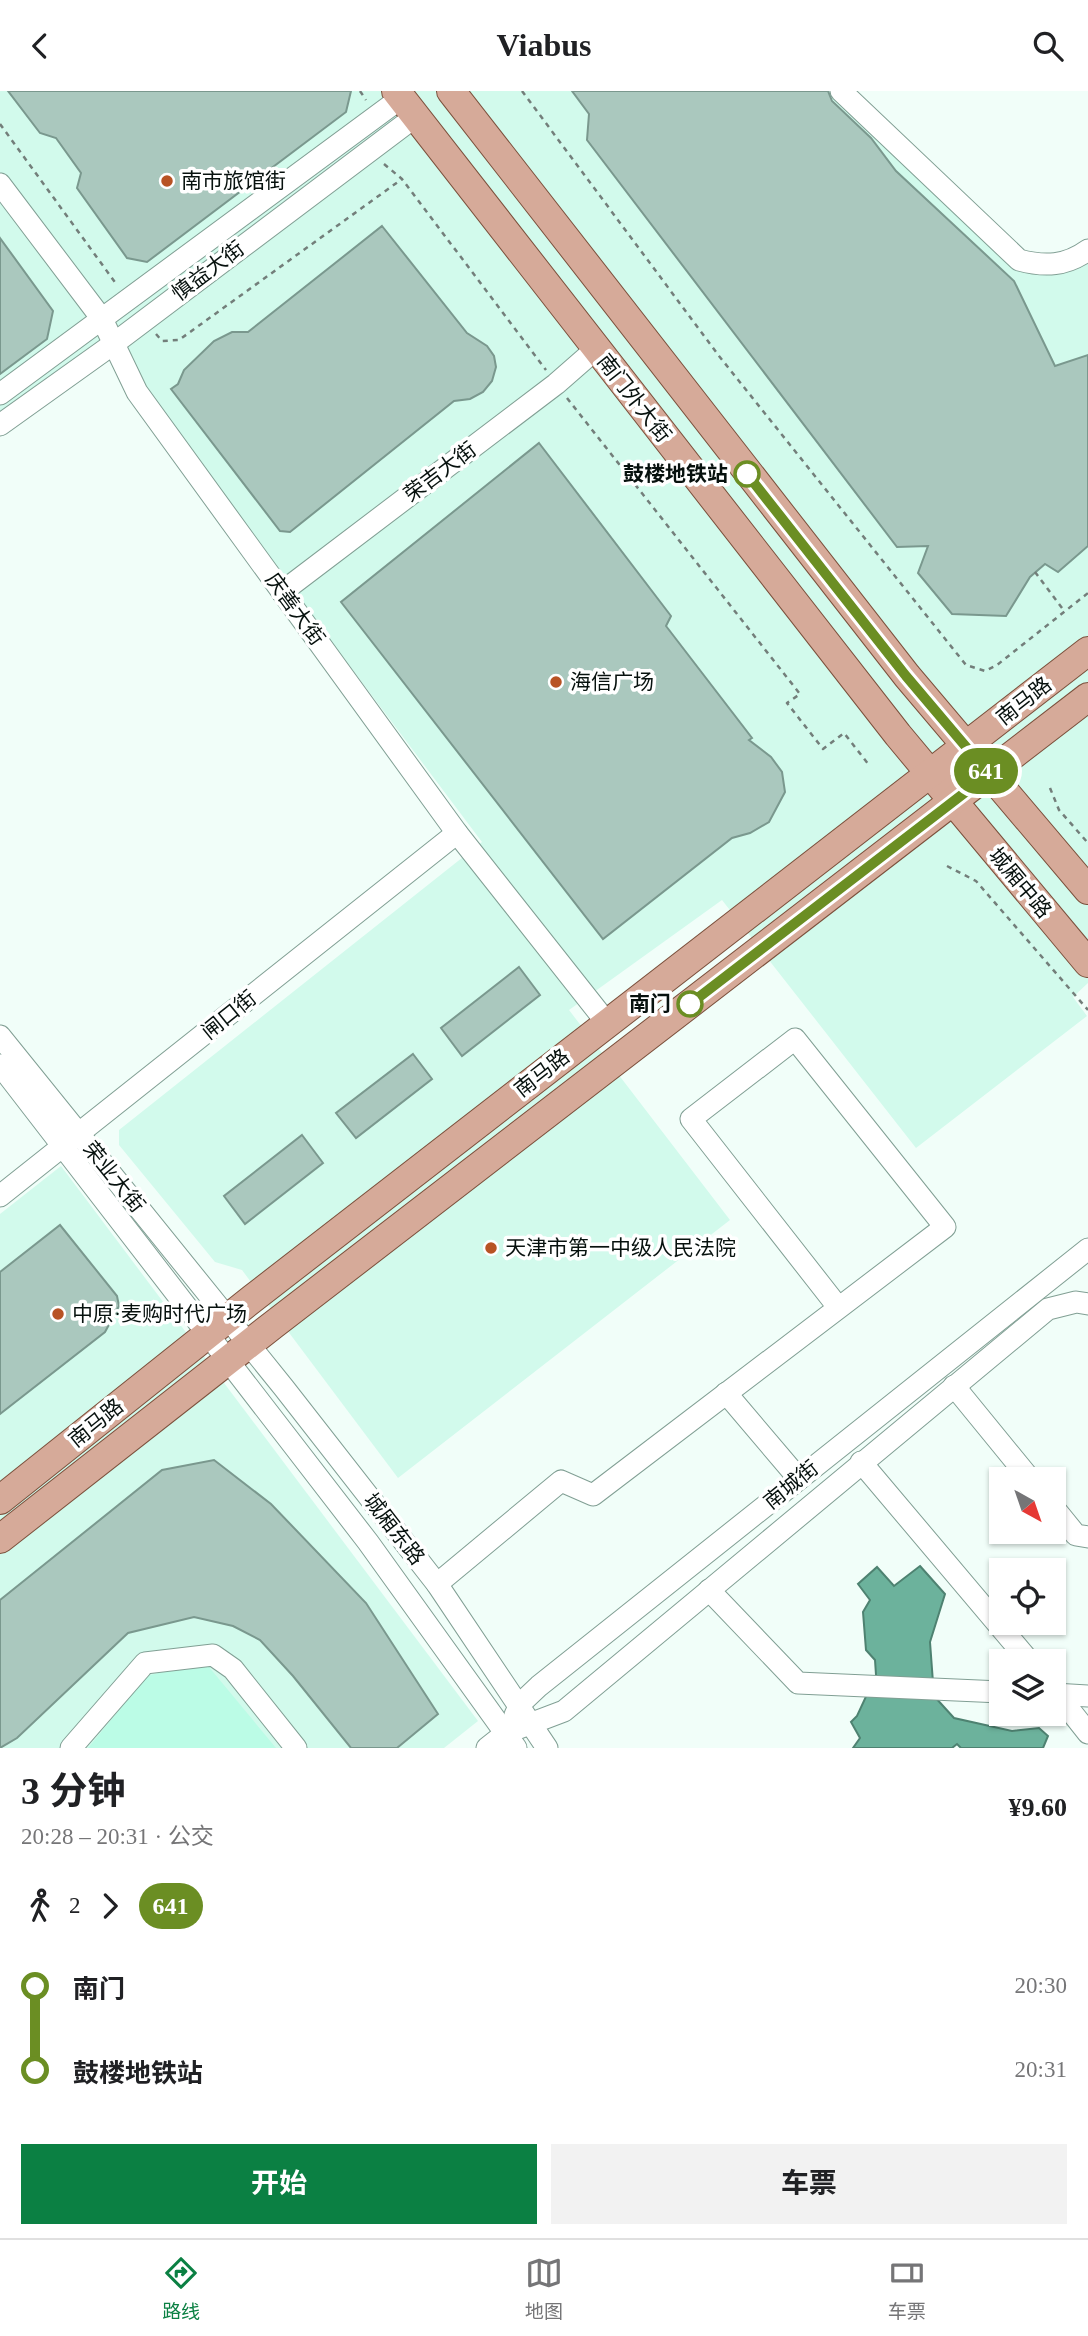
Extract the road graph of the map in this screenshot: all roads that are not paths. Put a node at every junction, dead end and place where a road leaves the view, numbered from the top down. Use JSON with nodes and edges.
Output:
{"nodes":[{"id":1,"x":841,"y":91,"type":"edge"},
{"id":2,"x":453,"y":92,"type":"edge"},
{"id":3,"x":404,"y":102,"type":"edge"},
{"id":4,"x":0,"y":184,"type":"edge"},
{"id":5,"x":1088,"y":250,"type":"edge"},
{"id":6,"x":102,"y":320,"type":"junction"},
{"id":7,"x":116,"y":342,"type":"junction"},
{"id":8,"x":596,"y":349,"type":"junction"},
{"id":9,"x":0,"y":394,"type":"edge"},
{"id":10,"x":0,"y":425,"type":"edge"},
{"id":11,"x":282,"y":591,"type":"junction"},
{"id":12,"x":1088,"y":651,"type":"edge"},
{"id":13,"x":1088,"y":697,"type":"edge"},
{"id":14,"x":966,"y":746,"type":"junction"},
{"id":15,"x":930,"y":774,"type":"junction"},
{"id":16,"x":989,"y":774,"type":"junction"},
{"id":17,"x":953,"y":802,"type":"junction"},
{"id":18,"x":457,"y":833,"type":"junction"},
{"id":19,"x":1088,"y":890,"type":"edge"},
{"id":20,"x":1088,"y":963,"type":"edge"},
{"id":21,"x":607,"y":1023,"type":"junction"},
{"id":22,"x":0,"y":1036,"type":"edge"},
{"id":23,"x":0,"y":1065,"type":"edge"},
{"id":24,"x":72,"y":1140,"type":"junction"},
{"id":25,"x":0,"y":1196,"type":"edge"},
{"id":26,"x":1088,"y":1248,"type":"edge"},
{"id":27,"x":1088,"y":1304,"type":"edge"},
{"id":28,"x":838,"y":1307,"type":"junction"},
{"id":29,"x":218,"y":1326,"type":"junction"},
{"id":30,"x":239,"y":1351,"type":"junction"},
{"id":31,"x":954,"y":1387,"type":"junction"},
{"id":32,"x":726,"y":1393,"type":"junction"},
{"id":33,"x":861,"y":1461,"type":"junction"},
{"id":34,"x":1020,"y":1467,"type":"edge"},
{"id":35,"x":799,"y":1479,"type":"junction"},
{"id":36,"x":0,"y":1500,"type":"edge"},
{"id":37,"x":1066,"y":1523,"type":"edge"},
{"id":38,"x":1088,"y":1538,"type":"edge"},
{"id":39,"x":0,"y":1539,"type":"edge"},
{"id":40,"x":437,"y":1584,"type":"junction"},
{"id":41,"x":709,"y":1590,"type":"junction"},
{"id":42,"x":1019,"y":1649,"type":"edge"},
{"id":43,"x":989,"y":1691,"type":"edge"},
{"id":44,"x":1066,"y":1694,"type":"edge"},
{"id":45,"x":1088,"y":1696,"type":"edge"},
{"id":46,"x":520,"y":1704,"type":"junction"},
{"id":47,"x":1066,"y":1706,"type":"edge"},
{"id":48,"x":533,"y":1725,"type":"junction"},
{"id":49,"x":1088,"y":1733,"type":"edge"},
{"id":50,"x":511,"y":1741,"type":"edge"},
{"id":51,"x":71,"y":1748,"type":"edge"},
{"id":52,"x":296,"y":1748,"type":"edge"},
{"id":53,"x":487,"y":1748,"type":"edge"},
{"id":54,"x":547,"y":1748,"type":"edge"}],
"edges":[{"from":1,"to":5,"type":"street"},
{"from":2,"to":14,"type":"main road","name":"南门外大街"},
{"from":3,"to":6,"type":"street","name":"慎益大街"},
{"from":3,"to":7,"type":"street","name":"慎益大街"},
{"from":3,"to":8,"type":"main road","name":"南门外大街"},
{"from":4,"to":6,"type":"street","name":"庆善大街"},
{"from":6,"to":7,"type":"street","name":"庆善大街"},
{"from":6,"to":9,"type":"street","name":"慎益大街"},
{"from":7,"to":10,"type":"street","name":"慎益大街"},
{"from":7,"to":11,"type":"street","name":"庆善大街"},
{"from":8,"to":11,"type":"street","name":"荣吉大街"},
{"from":8,"to":15,"type":"main road","name":"南门外大街"},
{"from":11,"to":18,"type":"street","name":"庆善大街"},
{"from":12,"to":14,"type":"main road","name":"南马路"},
{"from":13,"to":16,"type":"main road","name":"南马路"},
{"from":14,"to":15,"type":"main road","name":"南马路"},
{"from":14,"to":16,"type":"main road","name":"南门外大街"},
{"from":15,"to":17,"type":"main road","name":"南门外大街"},
{"from":15,"to":21,"type":"main road","name":"南马路"},
{"from":16,"to":17,"type":"main road","name":"南马路"},
{"from":16,"to":19,"type":"main road"},
{"from":17,"to":20,"type":"main road","name":"城厢中路"},
{"from":17,"to":30,"type":"main road","name":"南马路"},
{"from":18,"to":21,"type":"street","name":"庆善大街"},
{"from":18,"to":24,"type":"street","name":"闸口街"},
{"from":21,"to":29,"type":"main road","name":"南马路"},
{"from":22,"to":24,"type":"street","name":"荣业大街"},
{"from":23,"to":24,"type":"street","name":"荣业大街"},
{"from":24,"to":25,"type":"street","name":"闸口街"},
{"from":24,"to":29,"type":"street","name":"荣业大街"},
{"from":26,"to":35,"type":"street","name":"南城街"},
{"from":27,"to":31,"type":"street","name":"南城街"},
{"from":28,"to":28,"type":"street"},
{"from":28,"to":32,"type":"street"},
{"from":29,"to":30,"type":"street","name":"城厢东路"},
{"from":29,"to":36,"type":"main road","name":"南马路"},
{"from":30,"to":39,"type":"main road","name":"南马路"},
{"from":30,"to":40,"type":"street","name":"城厢东路"},
{"from":30,"to":50,"type":"street","name":"城厢东路"},
{"from":31,"to":33,"type":"street","name":"南城街"},
{"from":31,"to":34,"type":"street"},
{"from":32,"to":35,"type":"street"},
{"from":32,"to":40,"type":"street"},
{"from":33,"to":41,"type":"street","name":"南城街"},
{"from":33,"to":42,"type":"street"},
{"from":35,"to":46,"type":"street","name":"南城街"},
{"from":37,"to":38,"type":"street"},
{"from":40,"to":46,"type":"street","name":"城厢东路"},
{"from":41,"to":43,"type":"street"},
{"from":41,"to":48,"type":"street","name":"南城街"},
{"from":44,"to":45,"type":"street"},
{"from":46,"to":48,"type":"street","name":"城厢东路"},
{"from":46,"to":50,"type":"street","name":"南城街"},
{"from":47,"to":49,"type":"street"},
{"from":48,"to":50,"type":"street","name":"南城街"},
{"from":48,"to":54,"type":"street","name":"城厢东路"},
{"from":50,"to":53,"type":"street","name":"南城街"},
{"from":51,"to":52,"type":"street"}]}
